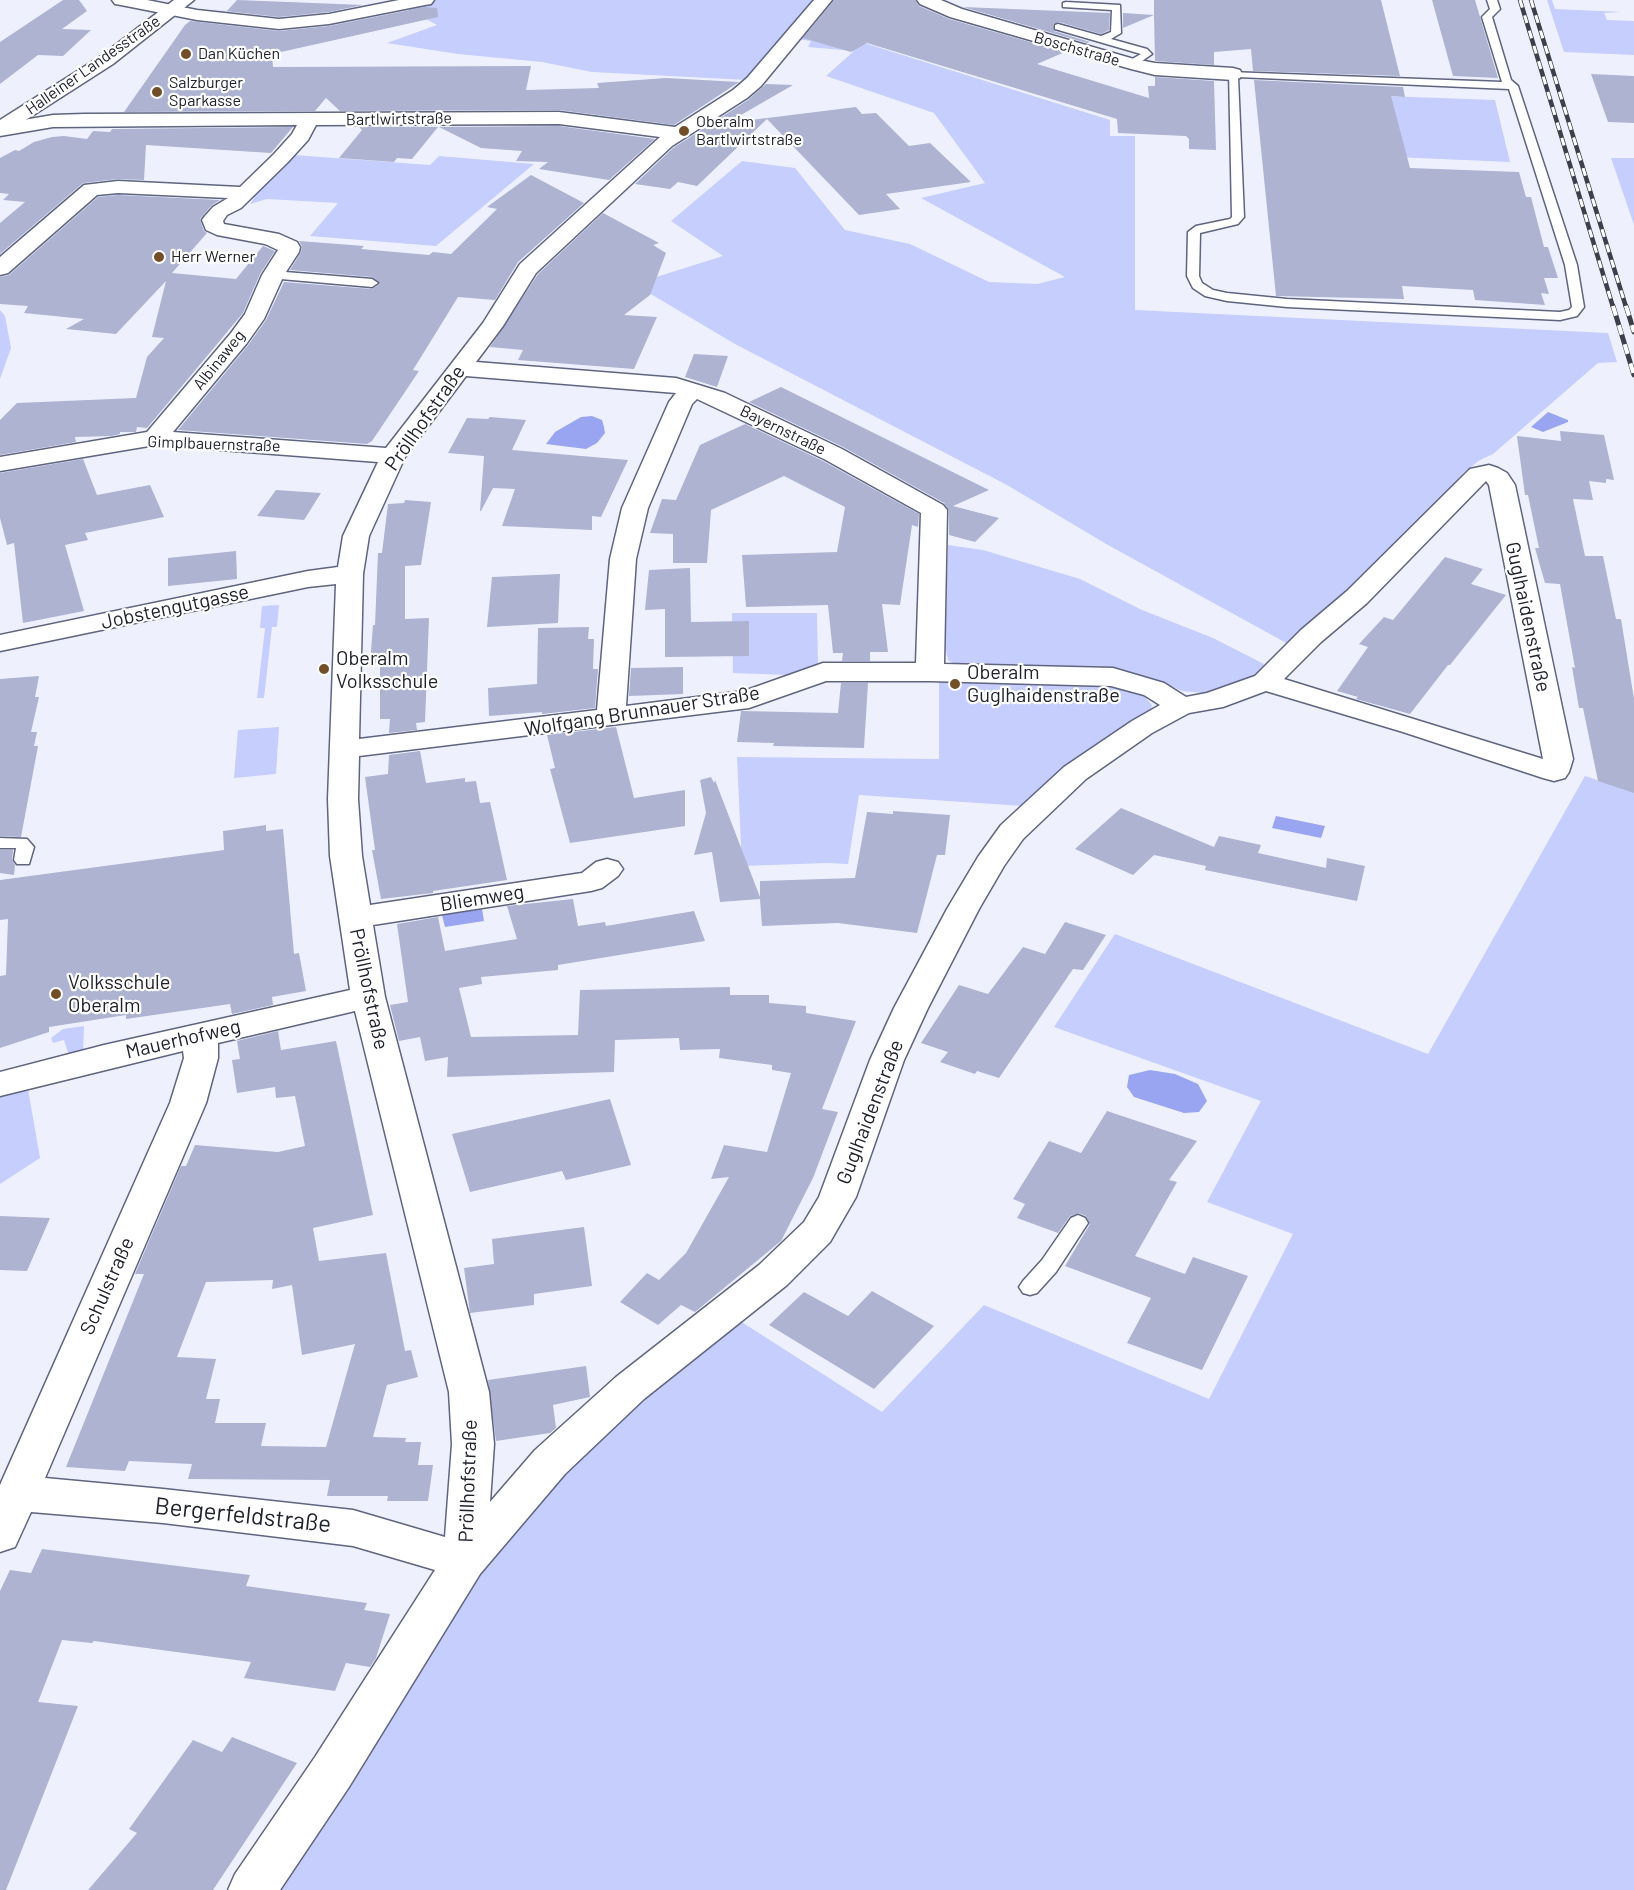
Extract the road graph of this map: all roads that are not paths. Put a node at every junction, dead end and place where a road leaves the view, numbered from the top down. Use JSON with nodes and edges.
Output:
{"nodes":[{"id":1,"x":122,"y":0,"type":"edge"},
{"id":2,"x":424,"y":0,"type":"edge"},
{"id":3,"x":823,"y":0,"type":"edge"},
{"id":4,"x":926,"y":0,"type":"edge"},
{"id":5,"x":1492,"y":0,"type":"edge"},
{"id":6,"x":180,"y":4,"type":"edge"},
{"id":7,"x":1065,"y":13,"type":"edge"},
{"id":8,"x":1035,"y":36,"type":"junction"},
{"id":9,"x":1102,"y":39,"type":"junction"},
{"id":10,"x":1131,"y":64,"type":"junction"},
{"id":11,"x":1233,"y":74,"type":"junction"},
{"id":12,"x":1513,"y":86,"type":"junction"},
{"id":13,"x":54,"y":95,"type":"junction"},
{"id":14,"x":120,"y":120,"type":"junction"},
{"id":15,"x":309,"y":120,"type":"junction"},
{"id":16,"x":0,"y":129,"type":"edge"},
{"id":17,"x":676,"y":133,"type":"junction"},
{"id":18,"x":239,"y":199,"type":"junction"},
{"id":19,"x":0,"y":268,"type":"edge"},
{"id":20,"x":273,"y":275,"type":"junction"},
{"id":21,"x":372,"y":283,"type":"dead end"},
{"id":22,"x":460,"y":368,"type":"junction"},
{"id":23,"x":692,"y":390,"type":"junction"},
{"id":24,"x":155,"y":438,"type":"junction"},
{"id":25,"x":393,"y":456,"type":"junction"},
{"id":26,"x":0,"y":464,"type":"edge"},
{"id":27,"x":350,"y":574,"type":"junction"},
{"id":28,"x":0,"y":643,"type":"edge"},
{"id":29,"x":930,"y":672,"type":"junction"},
{"id":30,"x":1265,"y":682,"type":"junction"},
{"id":31,"x":1181,"y":706,"type":"junction"},
{"id":32,"x":611,"y":716,"type":"junction"},
{"id":33,"x":345,"y":748,"type":"junction"},
{"id":34,"x":0,"y":843,"type":"edge"},
{"id":35,"x":23,"y":860,"type":"dead end"},
{"id":36,"x":607,"y":868,"type":"dead end"},
{"id":37,"x":354,"y":918,"type":"junction"},
{"id":38,"x":368,"y":997,"type":"junction"},
{"id":39,"x":200,"y":1035,"type":"junction"},
{"id":40,"x":0,"y":1084,"type":"edge"},
{"id":41,"x":1078,"y":1223,"type":"dead end"},
{"id":42,"x":1030,"y":1287,"type":"dead end"},
{"id":43,"x":17,"y":1493,"type":"junction"},
{"id":44,"x":0,"y":1534,"type":"edge"},
{"id":45,"x":465,"y":1561,"type":"junction"},
{"id":46,"x":252,"y":1890,"type":"edge"}],
"edges":[{"from":1,"to":6,"type":"street"},
{"from":2,"to":6,"type":"street"},
{"from":3,"to":17,"type":"street","name":"Pröllhofstraße"},
{"from":4,"to":8,"type":"street","name":"Boschstraße"},
{"from":5,"to":12,"type":"lane"},
{"from":6,"to":13,"type":"street","name":"Halleiner Landesstraße"},
{"from":7,"to":8,"type":"lane"},
{"from":7,"to":9,"type":"lane"},
{"from":7,"to":9,"type":"lane"},
{"from":8,"to":10,"type":"street","name":"Boschstraße"},
{"from":9,"to":10,"type":"lane"},
{"from":10,"to":11,"type":"street","name":"Boschstraße"},
{"from":11,"to":12,"type":"lane"},
{"from":11,"to":12,"type":"lane"},
{"from":13,"to":14,"type":"street","name":"Bartlwirtstraße"},
{"from":13,"to":16,"type":"street","name":"Halleiner Landesstraße"},
{"from":14,"to":15,"type":"street","name":"Bartlwirtstraße"},
{"from":14,"to":16,"type":"street","name":"Bartlwirtstraße"},
{"from":15,"to":17,"type":"street","name":"Bartlwirtstraße"},
{"from":15,"to":18,"type":"street","name":"Albinaweg"},
{"from":17,"to":22,"type":"street","name":"Pröllhofstraße"},
{"from":18,"to":19,"type":"street"},
{"from":18,"to":20,"type":"street","name":"Albinaweg"},
{"from":20,"to":21,"type":"lane"},
{"from":20,"to":24,"type":"street","name":"Albinaweg"},
{"from":22,"to":23,"type":"street","name":"Bayernstraße"},
{"from":22,"to":25,"type":"street","name":"Pröllhofstraße"},
{"from":23,"to":29,"type":"street","name":"Bayernstraße"},
{"from":23,"to":32,"type":"street"},
{"from":24,"to":25,"type":"street","name":"Gimplbauernstraße"},
{"from":24,"to":26,"type":"street","name":"Gimplbauernstraße"},
{"from":25,"to":27,"type":"street","name":"Pröllhofstraße"},
{"from":27,"to":28,"type":"street","name":"Jobstengutgasse"},
{"from":27,"to":33,"type":"street","name":"Pröllhofstraße"},
{"from":29,"to":31,"type":"street","name":"Wolfgang Brunnauer Straße"},
{"from":29,"to":32,"type":"street","name":"Wolfgang Brunnauer Straße"},
{"from":30,"to":30,"type":"street","name":"Guglhaidenstraße"},
{"from":30,"to":31,"type":"street","name":"Guglhaidenstraße"},
{"from":31,"to":45,"type":"street","name":"Guglhaidenstraße"},
{"from":32,"to":33,"type":"street","name":"Wolfgang Brunnauer Straße"},
{"from":33,"to":37,"type":"street","name":"Pröllhofstraße"},
{"from":34,"to":35,"type":"lane"},
{"from":36,"to":37,"type":"street","name":"Bliemweg"},
{"from":37,"to":38,"type":"street","name":"Pröllhofstraße"},
{"from":38,"to":39,"type":"street","name":"Mauerhofweg"},
{"from":38,"to":45,"type":"street","name":"Pröllhofstraße"},
{"from":39,"to":40,"type":"street","name":"Mauerhofweg"},
{"from":39,"to":43,"type":"street","name":"Schulstraße"},
{"from":41,"to":42,"type":"lane"},
{"from":43,"to":44,"type":"street","name":"Schulstraße"},
{"from":43,"to":45,"type":"street","name":"Bergerfeldstraße"},
{"from":45,"to":46,"type":"street","name":"Pröllhofstraße"}]}
